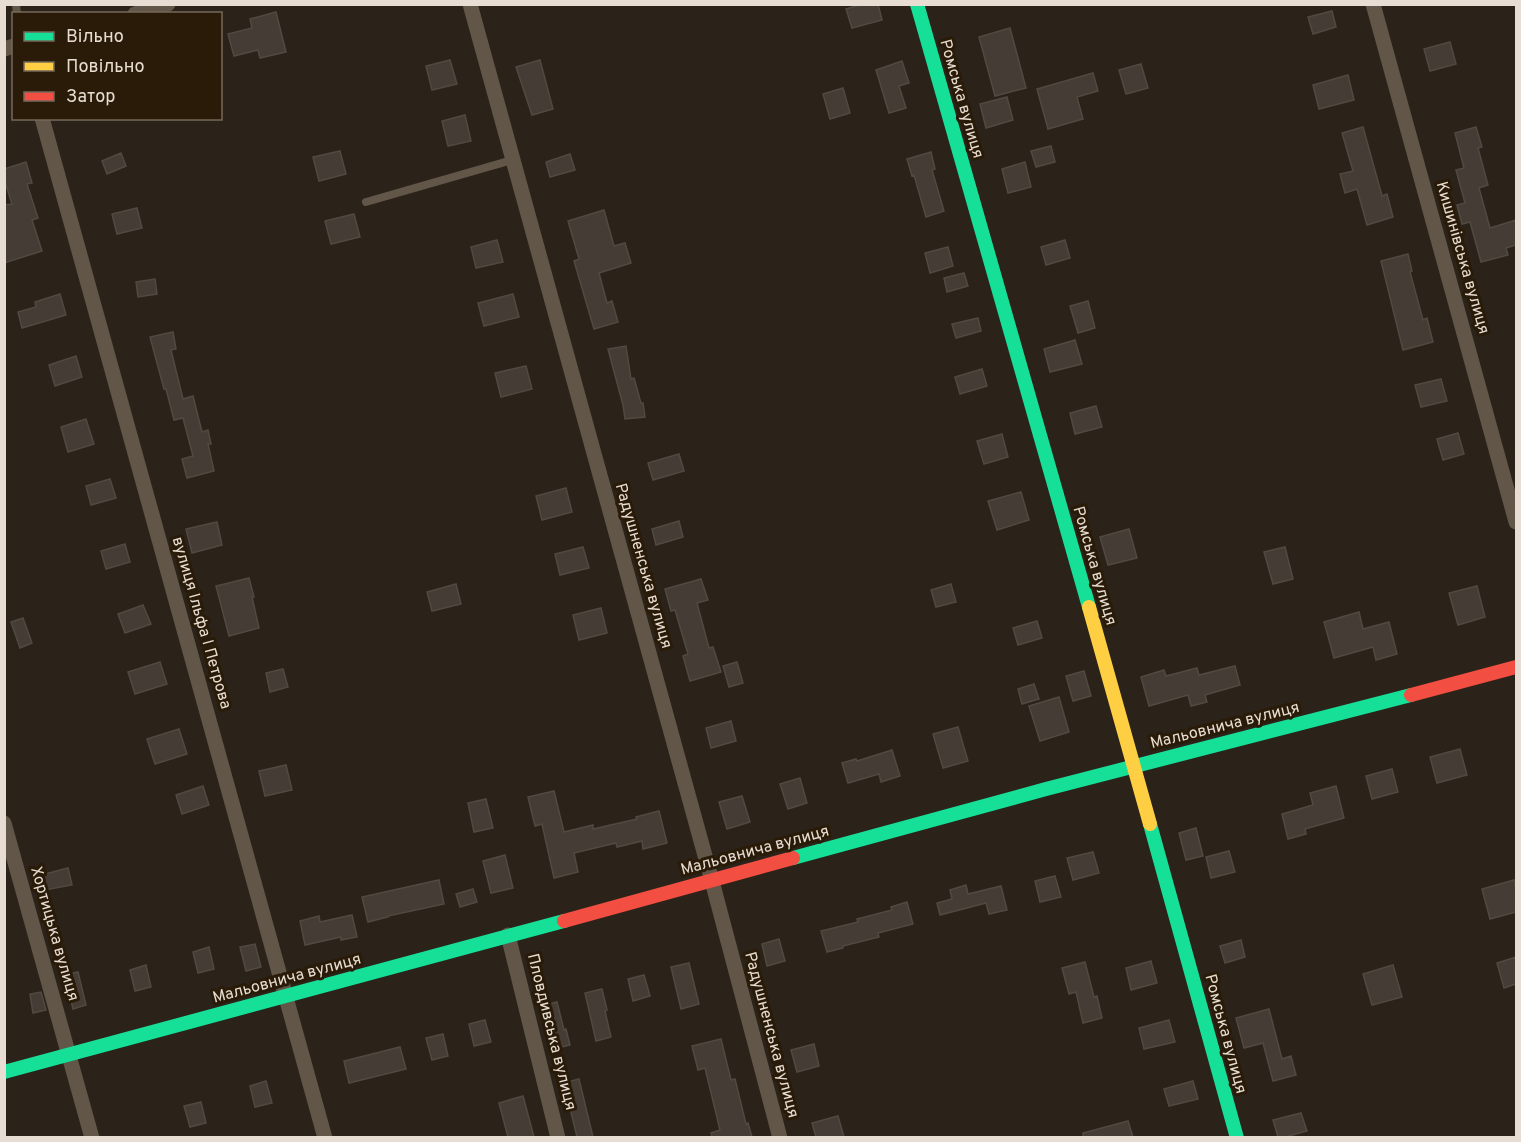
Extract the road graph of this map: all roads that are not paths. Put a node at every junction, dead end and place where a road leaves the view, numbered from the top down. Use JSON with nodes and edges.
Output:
{"nodes":[{"id":1,"x":168,"y":4,"type":"edge"},
{"id":2,"x":470,"y":4,"type":"edge"},
{"id":3,"x":917,"y":4,"type":"edge"},
{"id":4,"x":1373,"y":4,"type":"edge"},
{"id":5,"x":142,"y":12,"type":"edge"},
{"id":6,"x":43,"y":120,"type":"edge"},
{"id":7,"x":512,"y":160,"type":"junction"},
{"id":8,"x":366,"y":202,"type":"dead end"},
{"id":9,"x":1516,"y":522,"type":"edge"},
{"id":10,"x":1516,"y":667,"type":"edge"},
{"id":11,"x":1134,"y":766,"type":"junction"},
{"id":12,"x":4,"y":824,"type":"edge"},
{"id":13,"x":712,"y":881,"type":"junction"},
{"id":14,"x":508,"y":935,"type":"junction"},
{"id":15,"x":287,"y":997,"type":"junction"},
{"id":16,"x":69,"y":1055,"type":"junction"},
{"id":17,"x":6,"y":1071,"type":"edge"},
{"id":18,"x":92,"y":1137,"type":"edge"},
{"id":19,"x":325,"y":1137,"type":"edge"},
{"id":20,"x":558,"y":1137,"type":"edge"},
{"id":21,"x":780,"y":1137,"type":"edge"},
{"id":22,"x":1237,"y":1137,"type":"edge"}],
"edges":[{"from":1,"to":5,"type":"street"},
{"from":2,"to":7,"type":"street","name":"Радушненська вулиця"},
{"from":3,"to":11,"type":"street","name":"Ромська вулиця"},
{"from":4,"to":9,"type":"street","name":"Кишинівська вулиця"},
{"from":6,"to":15,"type":"street","name":"вулиця Ільфа І Петрова"},
{"from":7,"to":8,"type":"lane"},
{"from":7,"to":13,"type":"street","name":"Радушненська вулиця"},
{"from":10,"to":11,"type":"street","name":"Мальовнича вулиця"},
{"from":11,"to":13,"type":"street","name":"Мальовнича вулиця"},
{"from":11,"to":22,"type":"street","name":"Ромська вулиця"},
{"from":12,"to":16,"type":"street","name":"Хортицька вулиця"},
{"from":13,"to":14,"type":"street","name":"Мальовнича вулиця"},
{"from":13,"to":21,"type":"street","name":"Радушненська вулиця"},
{"from":14,"to":15,"type":"street","name":"Мальовнича вулиця"},
{"from":14,"to":20,"type":"street","name":"Пловдивська вулиця"},
{"from":15,"to":16,"type":"street","name":"Мальовнича вулиця"},
{"from":15,"to":19,"type":"street","name":"вулиця Ільфа І Петрова"},
{"from":16,"to":17,"type":"street","name":"Мальовнича вулиця"},
{"from":16,"to":18,"type":"street","name":"Хортицька вулиця"}]}
